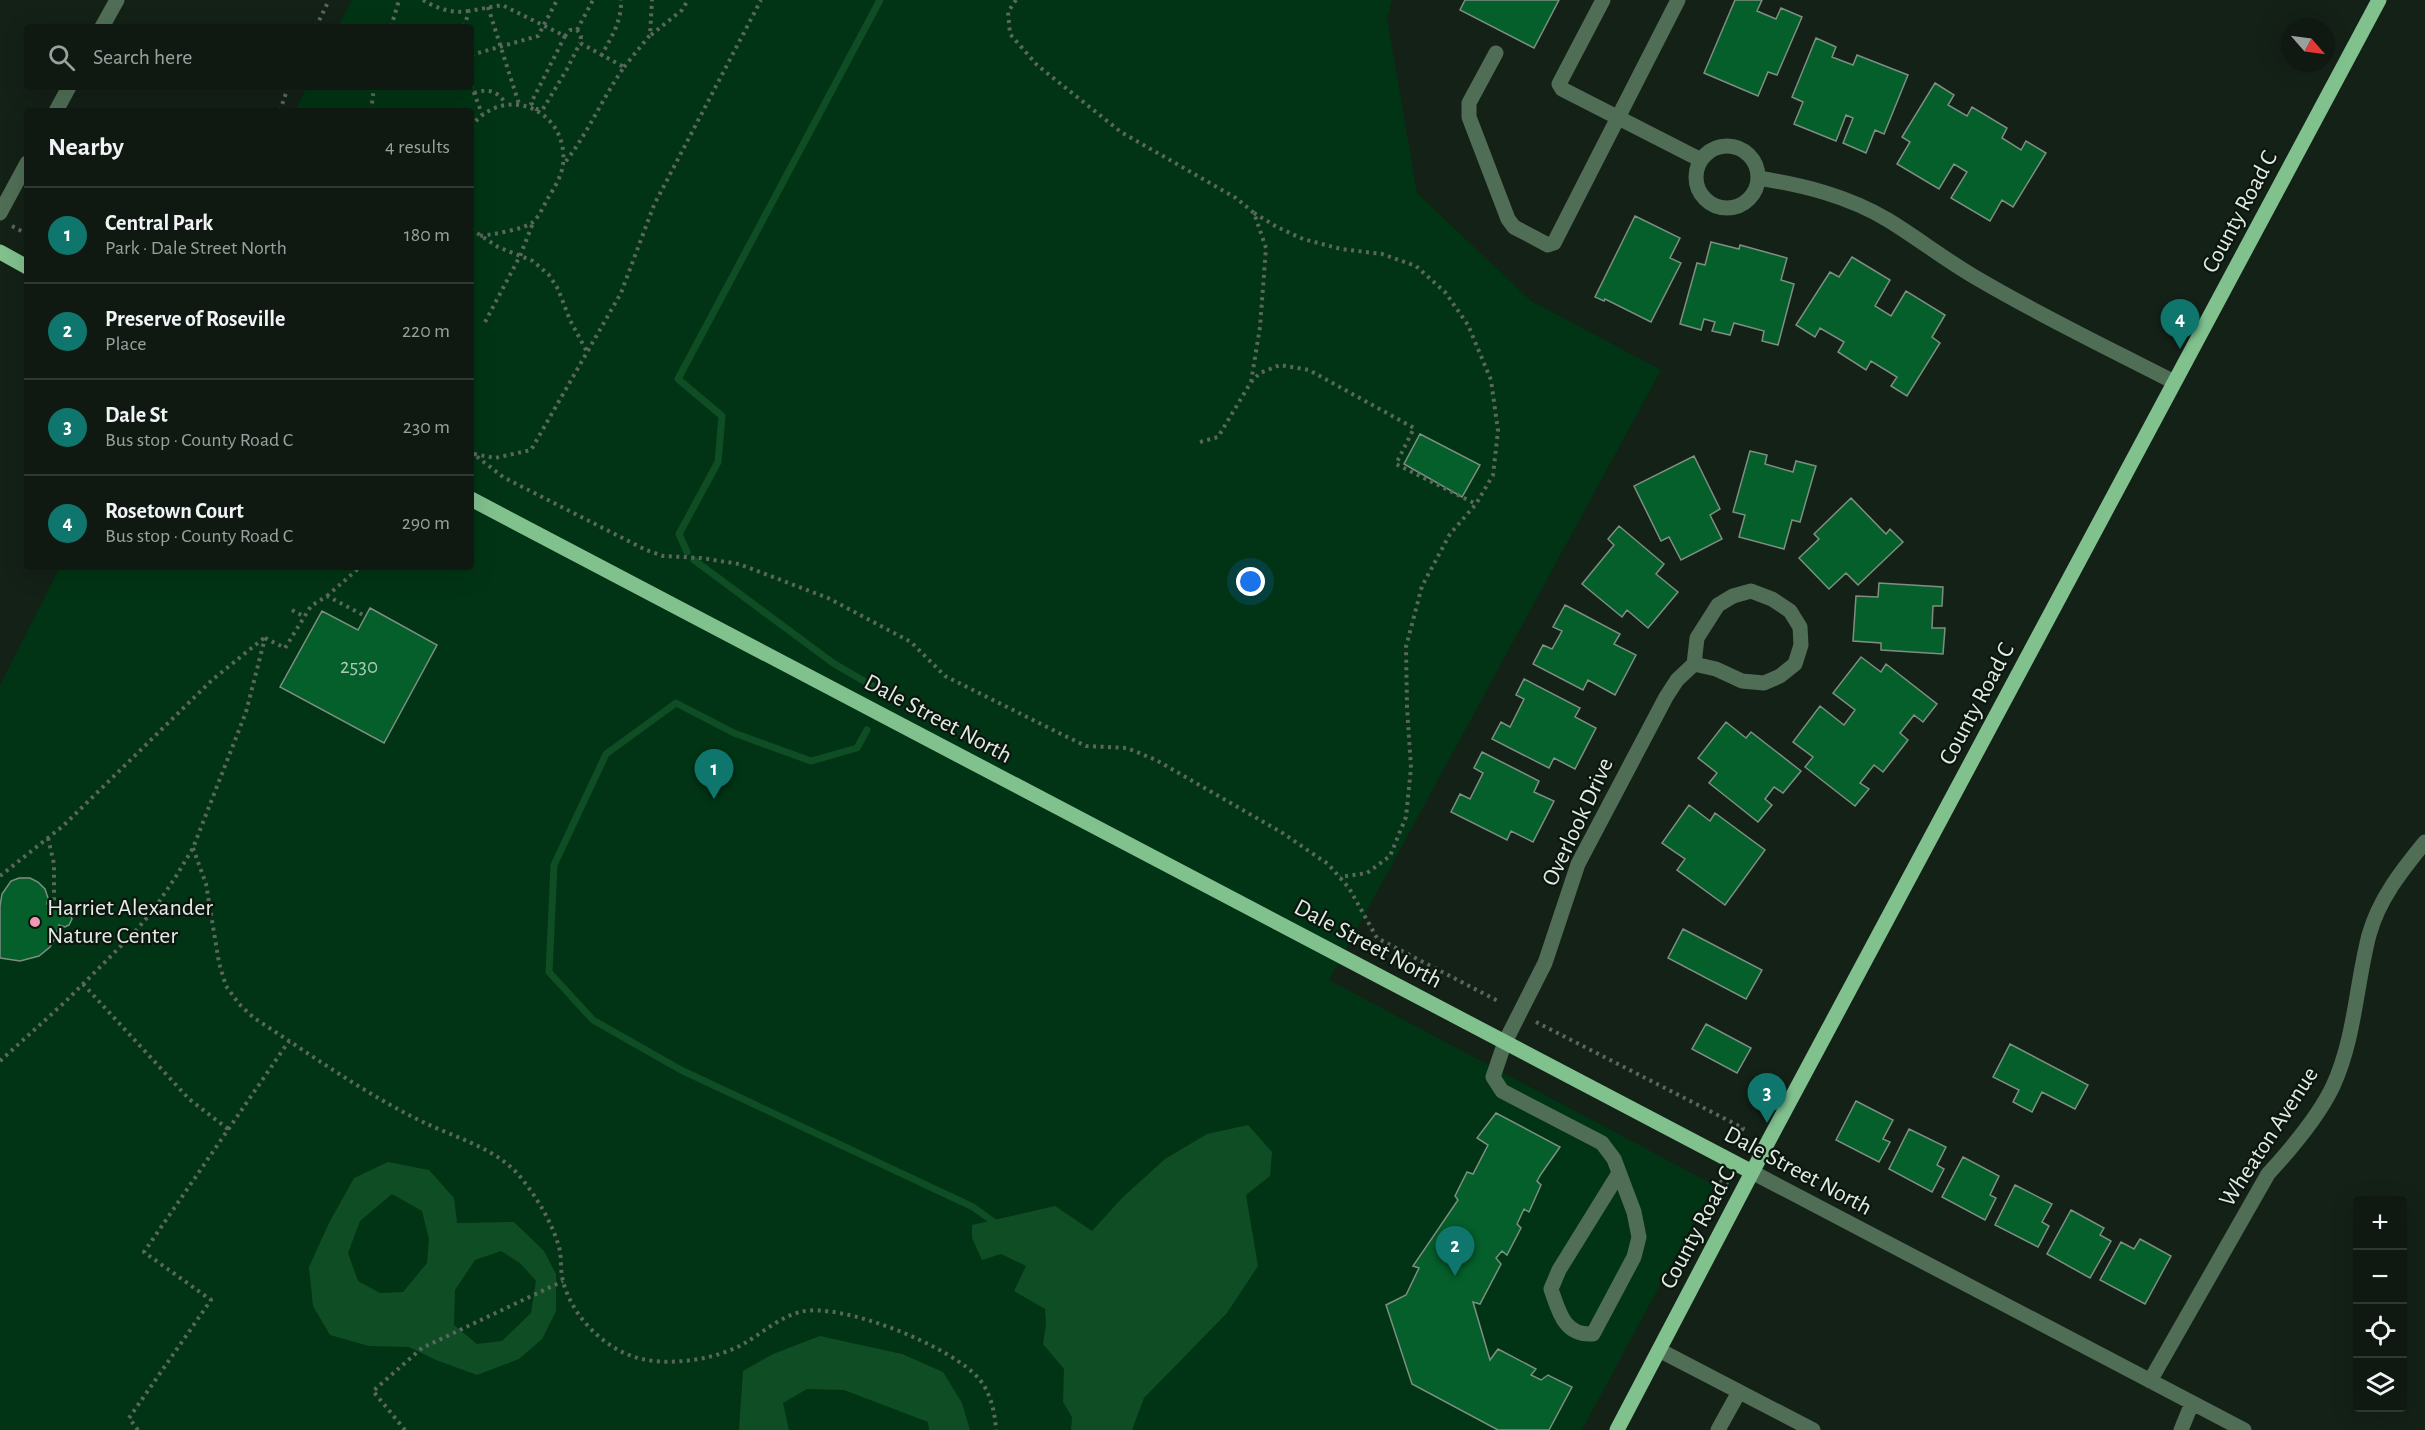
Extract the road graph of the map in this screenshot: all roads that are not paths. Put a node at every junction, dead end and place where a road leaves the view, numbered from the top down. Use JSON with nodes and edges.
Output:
{"nodes":[{"id":1,"x":117,"y":0,"type":"edge"},
{"id":2,"x":1603,"y":0,"type":"edge"},
{"id":3,"x":1678,"y":0,"type":"edge"},
{"id":4,"x":2379,"y":0,"type":"edge"},
{"id":5,"x":104,"y":24,"type":"edge"},
{"id":6,"x":1496,"y":52,"type":"dead end"},
{"id":7,"x":67,"y":90,"type":"edge"},
{"id":8,"x":58,"y":108,"type":"edge"},
{"id":9,"x":1618,"y":118,"type":"junction"},
{"id":10,"x":1701,"y":160,"type":"junction"},
{"id":11,"x":24,"y":169,"type":"edge"},
{"id":12,"x":1758,"y":178,"type":"junction"},
{"id":13,"x":0,"y":213,"type":"edge"},
{"id":14,"x":0,"y":252,"type":"edge"},
{"id":15,"x":24,"y":265,"type":"edge"},
{"id":16,"x":2174,"y":382,"type":"junction"},
{"id":17,"x":474,"y":501,"type":"edge"},
{"id":18,"x":1694,"y":664,"type":"junction"},
{"id":19,"x":2425,"y":842,"type":"edge"},
{"id":20,"x":1505,"y":1042,"type":"junction"},
{"id":21,"x":1752,"y":1172,"type":"junction"},
{"id":22,"x":1619,"y":1173,"type":"junction"},
{"id":23,"x":1659,"y":1350,"type":"junction"},
{"id":24,"x":2150,"y":1381,"type":"junction"},
{"id":25,"x":1738,"y":1392,"type":"junction"},
{"id":26,"x":2192,"y":1403,"type":"junction"},
{"id":27,"x":1617,"y":1430,"type":"edge"},
{"id":28,"x":1718,"y":1430,"type":"edge"},
{"id":29,"x":1813,"y":1430,"type":"edge"},
{"id":30,"x":2181,"y":1430,"type":"edge"},
{"id":31,"x":2244,"y":1430,"type":"edge"}],
"edges":[{"from":1,"to":5,"type":"street"},
{"from":2,"to":9,"type":"street"},
{"from":3,"to":9,"type":"street"},
{"from":4,"to":16,"type":"main road","name":"County Road C"},
{"from":6,"to":9,"type":"street"},
{"from":7,"to":8,"type":"street"},
{"from":9,"to":10,"type":"street"},
{"from":10,"to":12,"type":"street"},
{"from":10,"to":12,"type":"street"},
{"from":11,"to":13,"type":"street"},
{"from":12,"to":16,"type":"street"},
{"from":14,"to":15,"type":"main road"},
{"from":16,"to":21,"type":"main road","name":"County Road C"},
{"from":17,"to":20,"type":"main road","name":"Dale Street North"},
{"from":18,"to":18,"type":"street"},
{"from":18,"to":20,"type":"street","name":"Overlook Drive"},
{"from":19,"to":24,"type":"street","name":"Wheaton Avenue"},
{"from":20,"to":21,"type":"main road","name":"Dale Street North"},
{"from":20,"to":22,"type":"street","name":"Overlook Drive"},
{"from":21,"to":23,"type":"main road","name":"County Road C"},
{"from":21,"to":24,"type":"street","name":"Dale Street North"},
{"from":22,"to":22,"type":"street"},
{"from":23,"to":25,"type":"street"},
{"from":23,"to":27,"type":"main road","name":"County Road C"},
{"from":24,"to":26,"type":"street","name":"Dale Street North"},
{"from":25,"to":28,"type":"street"},
{"from":25,"to":29,"type":"street"},
{"from":26,"to":30,"type":"street"},
{"from":26,"to":31,"type":"street","name":"Dale Street North"}]}
